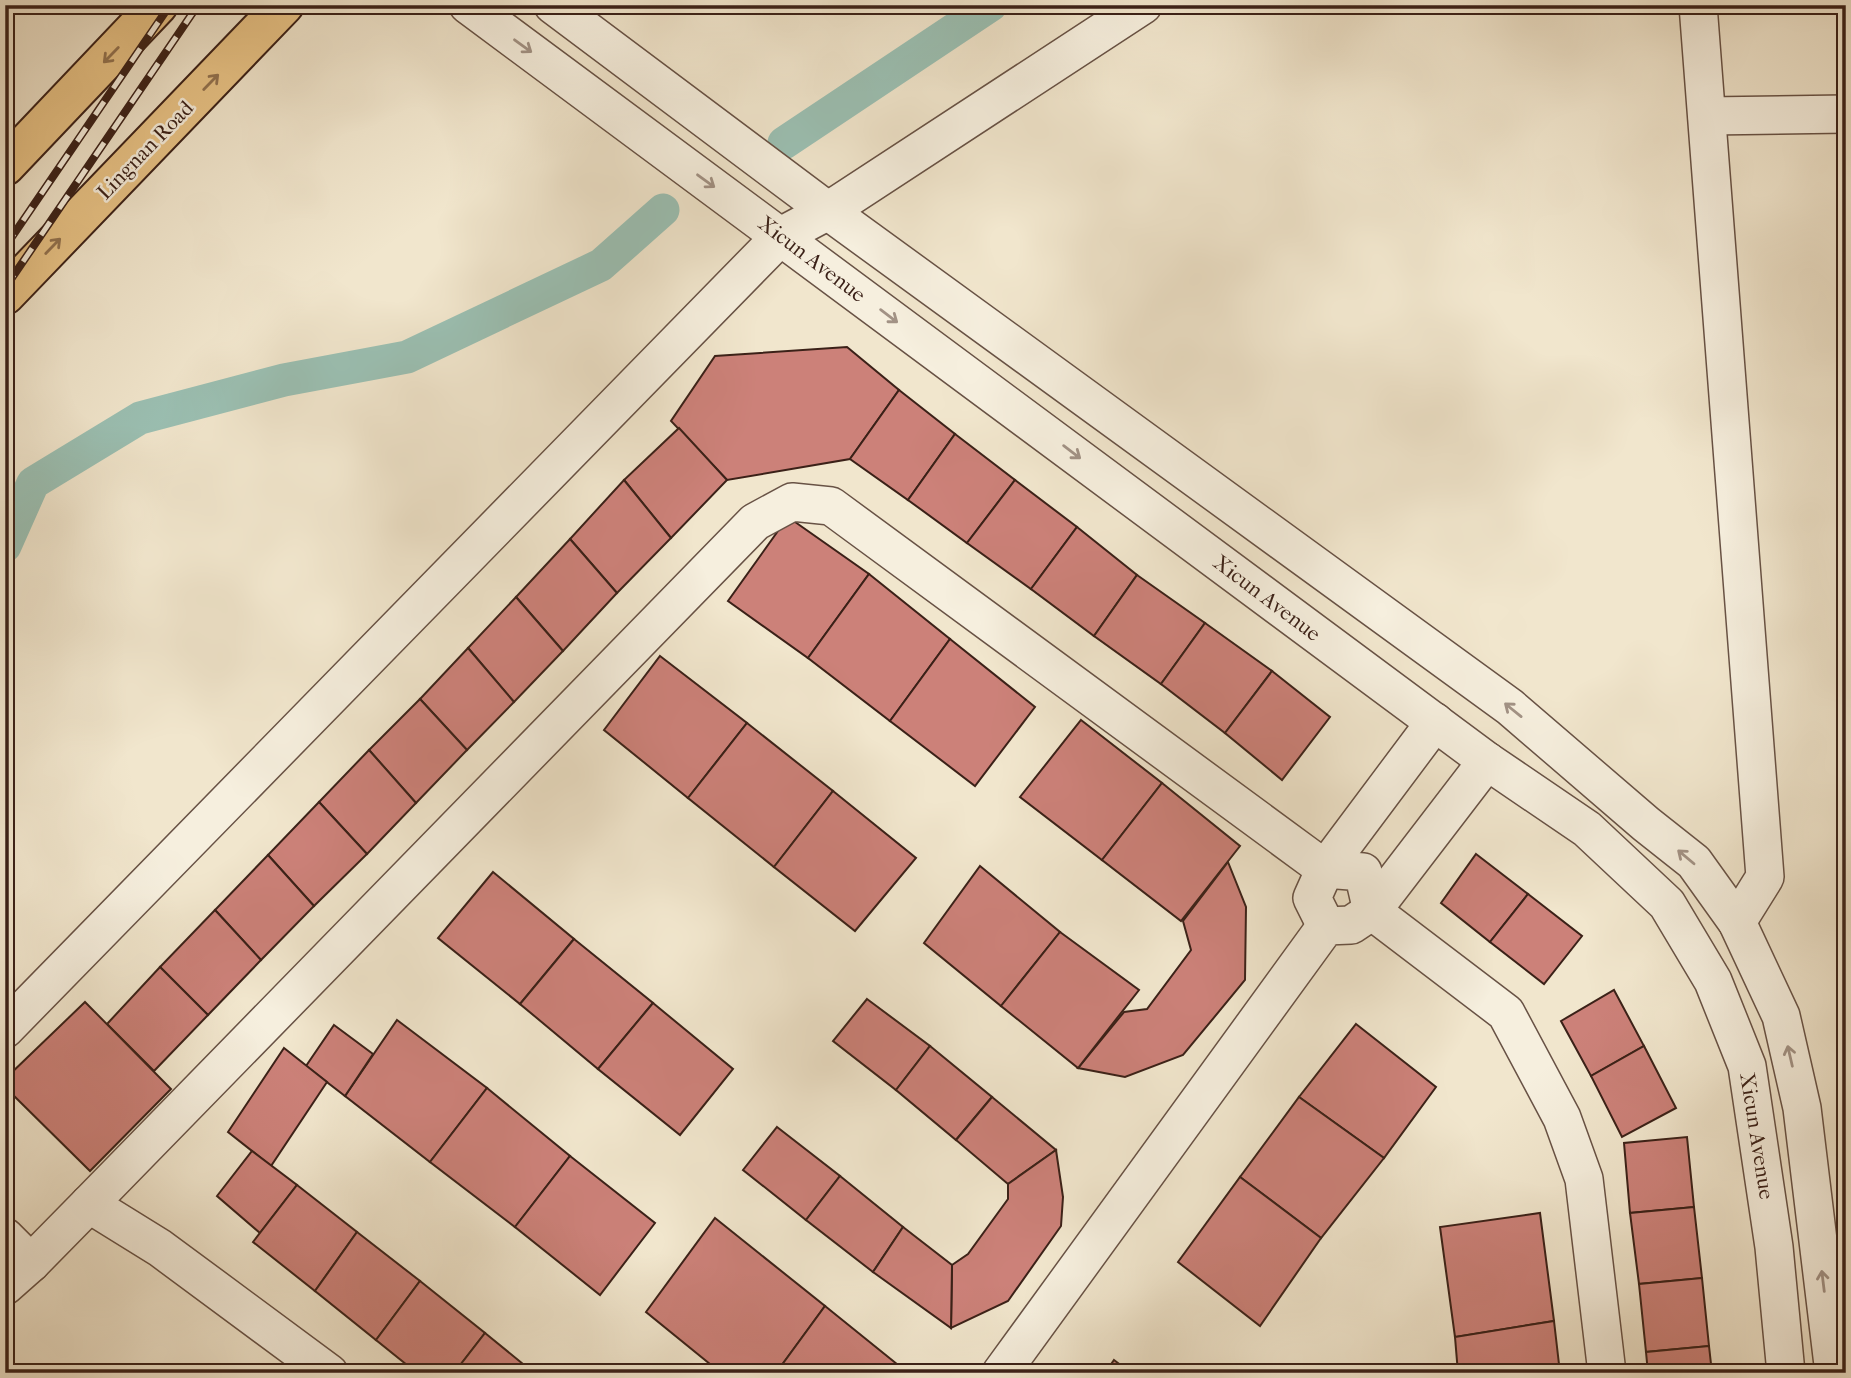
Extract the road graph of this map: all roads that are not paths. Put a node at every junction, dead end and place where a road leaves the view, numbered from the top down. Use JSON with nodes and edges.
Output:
{"nodes":[{"id":1,"x":158,"y":5,"type":"edge"},
{"id":2,"x":284,"y":5,"type":"edge"},
{"id":3,"x":468,"y":5,"type":"edge"},
{"id":4,"x":553,"y":5,"type":"edge"},
{"id":5,"x":1143,"y":5,"type":"edge"},
{"id":6,"x":1698,"y":5,"type":"edge"},
{"id":7,"x":1846,"y":114,"type":"edge"},
{"id":8,"x":1707,"y":116,"type":"junction"},
{"id":9,"x":5,"y":166,"type":"edge"},
{"id":10,"x":828,"y":211,"type":"junction"},
{"id":11,"x":780,"y":236,"type":"junction"},
{"id":12,"x":5,"y":295,"type":"edge"},
{"id":13,"x":1435,"y":722,"type":"junction"},
{"id":14,"x":1487,"y":761,"type":"junction"},
{"id":15,"x":1325,"y":869,"type":"junction"},
{"id":16,"x":1372,"y":912,"type":"junction"},
{"id":17,"x":1737,"y":922,"type":"junction"},
{"id":18,"x":1326,"y":926,"type":"junction"},
{"id":19,"x":5,"y":1029,"type":"edge"},
{"id":20,"x":89,"y":1204,"type":"junction"},
{"id":21,"x":5,"y":1237,"type":"edge"},
{"id":22,"x":18,"y":1274,"type":"edge"},
{"id":23,"x":329,"y":1373,"type":"edge"},
{"id":24,"x":1001,"y":1373,"type":"edge"},
{"id":25,"x":1606,"y":1373,"type":"edge"},
{"id":26,"x":1786,"y":1373,"type":"edge"},
{"id":27,"x":1834,"y":1373,"type":"edge"}],
"edges":[{"from":1,"to":9,"type":"main road","one_way":true},
{"from":12,"to":2,"type":"main road","name":"Lingnan Road","one_way":true},
{"from":3,"to":11,"type":"street","name":"Xicun Avenue","one_way":true},
{"from":4,"to":10,"type":"street"},
{"from":5,"to":10,"type":"street"},
{"from":6,"to":8,"type":"street"},
{"from":7,"to":8,"type":"street"},
{"from":8,"to":17,"type":"street"},
{"from":10,"to":11,"type":"street"},
{"from":17,"to":10,"type":"street","one_way":true},
{"from":11,"to":13,"type":"street","name":"Xicun Avenue","one_way":true},
{"from":11,"to":19,"type":"street"},
{"from":13,"to":14,"type":"street","name":"Xicun Avenue"},
{"from":13,"to":15,"type":"street"},
{"from":14,"to":16,"type":"street"},
{"from":14,"to":26,"type":"street","name":"Xicun Avenue"},
{"from":15,"to":16,"type":"street"},
{"from":15,"to":18,"type":"street"},
{"from":15,"to":20,"type":"street"},
{"from":16,"to":18,"type":"street"},
{"from":16,"to":25,"type":"street"},
{"from":27,"to":17,"type":"street","one_way":true},
{"from":18,"to":24,"type":"street"},
{"from":20,"to":22,"type":"street"},
{"from":20,"to":23,"type":"street"},
{"from":21,"to":22,"type":"street"}]}
